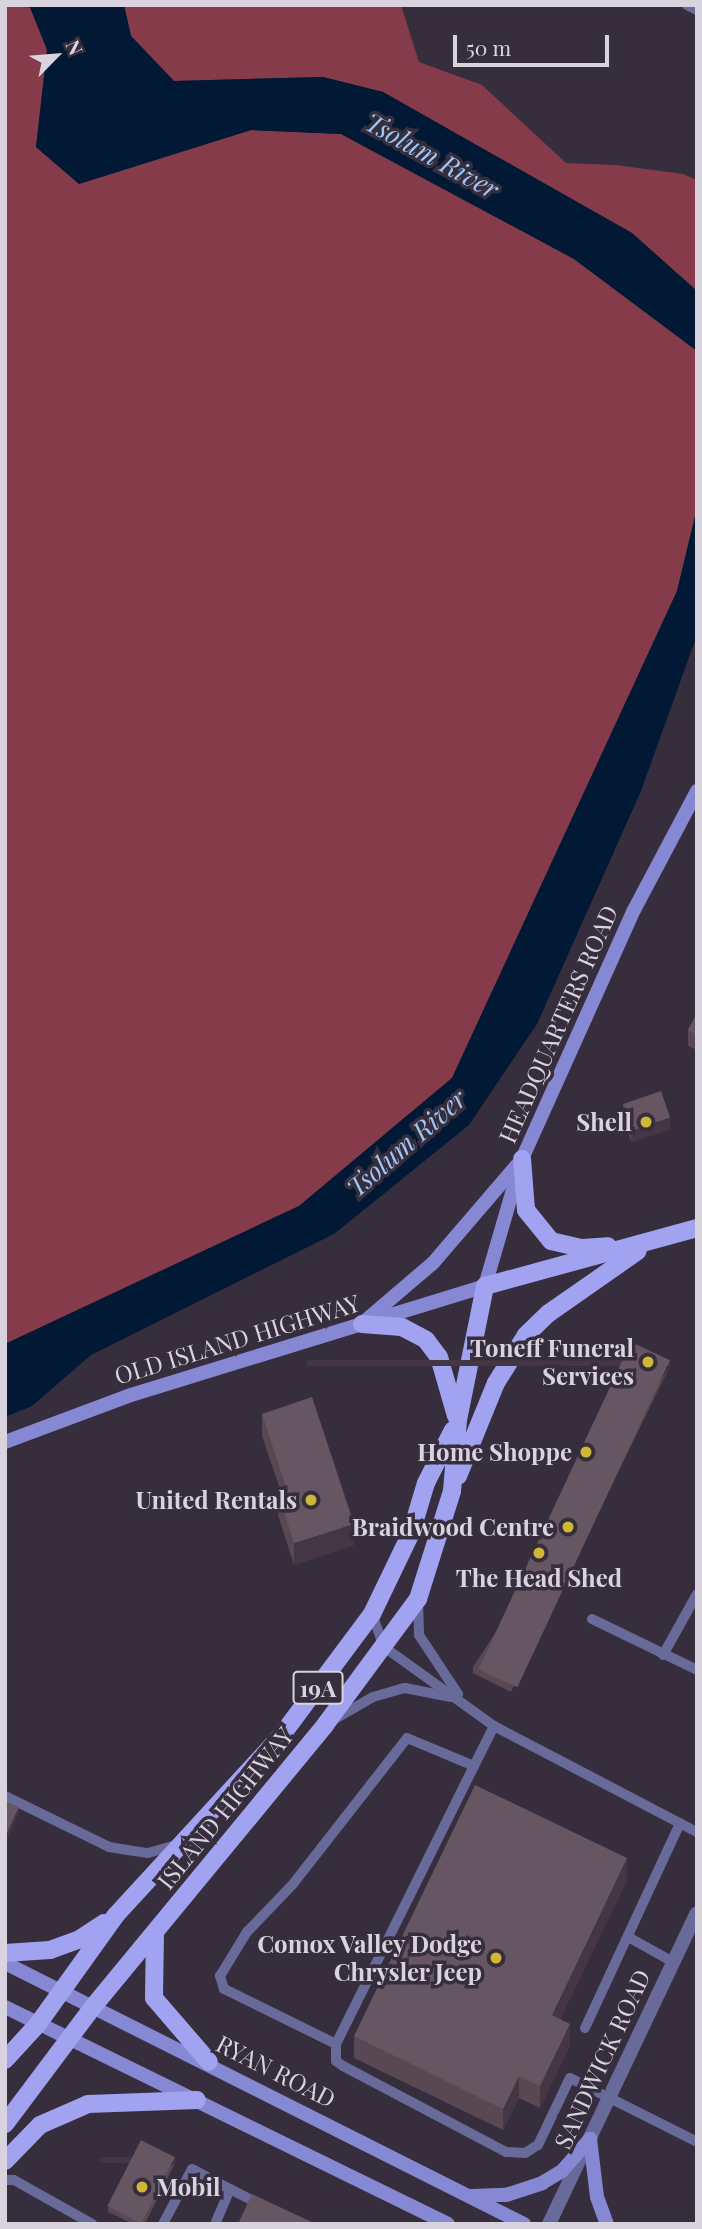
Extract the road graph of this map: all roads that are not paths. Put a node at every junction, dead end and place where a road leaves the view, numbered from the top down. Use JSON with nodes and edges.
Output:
{"nodes":[{"id":1,"x":687,"y":5,"type":"edge"},
{"id":2,"x":697,"y":10,"type":"edge"},
{"id":3,"x":697,"y":791,"type":"edge"},
{"id":4,"x":522,"y":1159,"type":"junction"},
{"id":5,"x":697,"y":1228,"type":"edge"},
{"id":6,"x":646,"y":1244,"type":"junction"},
{"id":7,"x":485,"y":1286,"type":"junction"},
{"id":8,"x":362,"y":1324,"type":"junction"},
{"id":9,"x":458,"y":1420,"type":"junction"},
{"id":10,"x":5,"y":1442,"type":"edge"},
{"id":11,"x":452,"y":1491,"type":"junction"},
{"id":12,"x":697,"y":1594,"type":"edge"},
{"id":13,"x":418,"y":1599,"type":"junction"},
{"id":14,"x":372,"y":1614,"type":"junction"},
{"id":15,"x":592,"y":1619,"type":"dead end"},
{"id":16,"x":384,"y":1647,"type":"junction"},
{"id":17,"x":663,"y":1655,"type":"junction"},
{"id":18,"x":697,"y":1670,"type":"edge"},
{"id":19,"x":462,"y":1700,"type":"junction"},
{"id":20,"x":325,"y":1725,"type":"junction"},
{"id":21,"x":494,"y":1726,"type":"junction"},
{"id":22,"x":474,"y":1766,"type":"junction"},
{"id":23,"x":5,"y":1796,"type":"edge"},
{"id":24,"x":680,"y":1823,"type":"junction"},
{"id":25,"x":697,"y":1832,"type":"edge"},
{"id":26,"x":187,"y":1842,"type":"junction"},
{"id":27,"x":697,"y":1913,"type":"edge"},
{"id":28,"x":116,"y":1915,"type":"junction"},
{"id":29,"x":155,"y":1933,"type":"junction"},
{"id":30,"x":630,"y":1938,"type":"junction"},
{"id":31,"x":5,"y":1953,"type":"edge"},
{"id":32,"x":673,"y":1962,"type":"junction"},
{"id":33,"x":5,"y":1963,"type":"edge"},
{"id":34,"x":60,"y":1991,"type":"junction"},
{"id":35,"x":5,"y":2007,"type":"edge"},
{"id":36,"x":92,"y":2008,"type":"junction"},
{"id":37,"x":38,"y":2024,"type":"junction"},
{"id":38,"x":585,"y":2028,"type":"dead end"},
{"id":39,"x":70,"y":2040,"type":"junction"},
{"id":40,"x":336,"y":2044,"type":"junction"},
{"id":41,"x":5,"y":2060,"type":"edge"},
{"id":42,"x":209,"y":2062,"type":"junction"},
{"id":43,"x":609,"y":2095,"type":"junction"},
{"id":44,"x":197,"y":2100,"type":"junction"},
{"id":45,"x":5,"y":2124,"type":"edge"},
{"id":46,"x":590,"y":2138,"type":"junction"},
{"id":47,"x":697,"y":2142,"type":"edge"},
{"id":48,"x":5,"y":2161,"type":"edge"},
{"id":49,"x":5,"y":2180,"type":"edge"},
{"id":50,"x":230,"y":2189,"type":"junction"},
{"id":51,"x":470,"y":2196,"type":"junction"},
{"id":52,"x":276,"y":2212,"type":"edge"},
{"id":53,"x":443,"y":2222,"type":"edge"},
{"id":54,"x":92,"y":2224,"type":"edge"},
{"id":55,"x":163,"y":2224,"type":"edge"},
{"id":56,"x":215,"y":2224,"type":"edge"},
{"id":57,"x":524,"y":2224,"type":"edge"},
{"id":58,"x":549,"y":2224,"type":"edge"},
{"id":59,"x":607,"y":2224,"type":"edge"}],
"edges":[{"from":1,"to":2,"type":"lane"},
{"from":3,"to":4,"type":"main road","name":"HEADQUARTERS ROAD"},
{"from":4,"to":6,"type":"main road"},
{"from":4,"to":7,"type":"main road","name":"HEADQUARTERS ROAD"},
{"from":4,"to":8,"type":"main road"},
{"from":5,"to":6,"type":"main road"},
{"from":6,"to":7,"type":"main road"},
{"from":6,"to":11,"type":"main road"},
{"from":7,"to":8,"type":"main road","name":"OLD ISLAND HIGHWAY"},
{"from":7,"to":9,"type":"main road","name":"ISLAND HIGHWAY","number":"19A"},
{"from":8,"to":9,"type":"main road"},
{"from":8,"to":10,"type":"main road","name":"OLD ISLAND HIGHWAY"},
{"from":9,"to":11,"type":"main road","name":"ISLAND HIGHWAY","number":"19A"},
{"from":9,"to":14,"type":"main road","name":"ISLAND HIGHWAY","number":"19A"},
{"from":11,"to":13,"type":"main road","name":"ISLAND HIGHWAY","number":"19A"},
{"from":12,"to":17,"type":"lane"},
{"from":13,"to":16,"type":"main road","name":"ISLAND HIGHWAY","number":"19A"},
{"from":13,"to":19,"type":"lane"},
{"from":14,"to":16,"type":"lane"},
{"from":14,"to":26,"type":"main road","name":"ISLAND HIGHWAY","number":"19A"},
{"from":15,"to":17,"type":"lane"},
{"from":16,"to":19,"type":"lane"},
{"from":16,"to":20,"type":"main road","name":"ISLAND HIGHWAY","number":"19A"},
{"from":17,"to":18,"type":"lane"},
{"from":19,"to":20,"type":"lane"},
{"from":19,"to":21,"type":"lane"},
{"from":20,"to":29,"type":"main road","name":"ISLAND HIGHWAY","number":"19A"},
{"from":21,"to":22,"type":"lane"},
{"from":21,"to":24,"type":"lane"},
{"from":22,"to":40,"type":"lane"},
{"from":22,"to":40,"type":"lane"},
{"from":23,"to":26,"type":"lane"},
{"from":24,"to":25,"type":"lane"},
{"from":24,"to":30,"type":"lane"},
{"from":26,"to":28,"type":"main road","name":"ISLAND HIGHWAY","number":"19A"},
{"from":27,"to":32,"type":"street","name":"SANDWICK ROAD"},
{"from":28,"to":31,"type":"main road"},
{"from":28,"to":34,"type":"main road","name":"ISLAND HIGHWAY","number":"19A"},
{"from":29,"to":36,"type":"main road","name":"ISLAND HIGHWAY","number":"19A"},
{"from":29,"to":42,"type":"main road"},
{"from":30,"to":32,"type":"lane"},
{"from":30,"to":38,"type":"lane"},
{"from":32,"to":43,"type":"street","name":"SANDWICK ROAD"},
{"from":33,"to":34,"type":"main road","name":"RYAN ROAD"},
{"from":34,"to":36,"type":"main road","name":"RYAN ROAD"},
{"from":34,"to":37,"type":"main road","name":"ISLAND HIGHWAY","number":"19A"},
{"from":35,"to":37,"type":"main road"},
{"from":36,"to":39,"type":"main road","name":"ISLAND HIGHWAY","number":"19A"},
{"from":36,"to":42,"type":"main road","name":"RYAN ROAD"},
{"from":37,"to":39,"type":"main road"},
{"from":37,"to":41,"type":"main road","name":"ISLAND HIGHWAY","number":"19A"},
{"from":39,"to":44,"type":"main road"},
{"from":39,"to":45,"type":"main road","name":"ISLAND HIGHWAY","number":"19A"},
{"from":40,"to":43,"type":"lane"},
{"from":42,"to":51,"type":"main road","name":"RYAN ROAD"},
{"from":43,"to":46,"type":"street","name":"SANDWICK ROAD"},
{"from":43,"to":47,"type":"lane"},
{"from":44,"to":48,"type":"main road"},
{"from":44,"to":53,"type":"main road"},
{"from":46,"to":51,"type":"main road"},
{"from":46,"to":58,"type":"street","name":"SANDWICK ROAD"},
{"from":46,"to":59,"type":"main road"},
{"from":49,"to":54,"type":"lane"},
{"from":50,"to":52,"type":"lane"},
{"from":50,"to":55,"type":"lane"},
{"from":50,"to":56,"type":"lane"},
{"from":51,"to":57,"type":"main road","name":"RYAN ROAD"}]}
